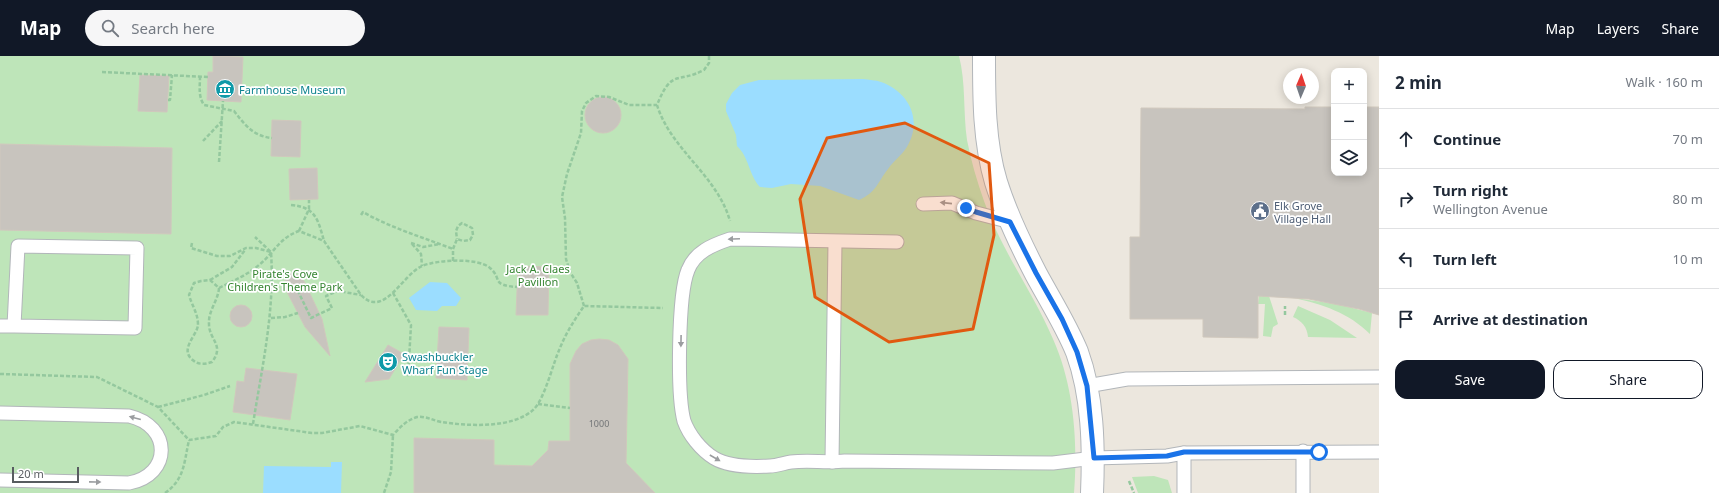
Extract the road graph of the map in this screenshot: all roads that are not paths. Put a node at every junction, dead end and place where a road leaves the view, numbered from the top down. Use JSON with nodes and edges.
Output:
{"nodes":[{"id":1,"x":984,"y":56,"type":"edge"},
{"id":2,"x":923,"y":204,"type":"dead end"},
{"id":3,"x":1010,"y":222,"type":"junction"},
{"id":4,"x":835,"y":242,"type":"junction"},
{"id":5,"x":897,"y":242,"type":"dead end"},
{"id":6,"x":0,"y":326,"type":"edge"},
{"id":7,"x":14,"y":326,"type":"junction"},
{"id":8,"x":1379,"y":377,"type":"edge"},
{"id":9,"x":1087,"y":386,"type":"junction"},
{"id":10,"x":0,"y":413,"type":"edge"},
{"id":11,"x":1303,"y":451,"type":"junction"},
{"id":12,"x":1184,"y":452,"type":"junction"},
{"id":13,"x":1379,"y":452,"type":"edge"},
{"id":14,"x":1094,"y":458,"type":"junction"},
{"id":15,"x":832,"y":462,"type":"junction"},
{"id":16,"x":0,"y":480,"type":"edge"},
{"id":17,"x":1092,"y":493,"type":"edge"},
{"id":18,"x":1184,"y":493,"type":"edge"},
{"id":19,"x":1303,"y":493,"type":"edge"}],
"edges":[{"from":1,"to":3,"type":"street"},
{"from":3,"to":2,"type":"lane","one_way":true},
{"from":3,"to":9,"type":"street"},
{"from":4,"to":5,"type":"lane"},
{"from":4,"to":15,"type":"lane"},
{"from":4,"to":15,"type":"lane","one_way":true},
{"from":6,"to":7,"type":"lane"},
{"from":7,"to":7,"type":"lane"},
{"from":8,"to":9,"type":"lane"},
{"from":9,"to":14,"type":"street"},
{"from":16,"to":10,"type":"lane","one_way":true},
{"from":11,"to":12,"type":"lane"},
{"from":11,"to":13,"type":"lane"},
{"from":11,"to":19,"type":"lane"},
{"from":12,"to":14,"type":"lane"},
{"from":12,"to":18,"type":"lane"},
{"from":14,"to":15,"type":"lane"},
{"from":14,"to":17,"type":"street"}]}
